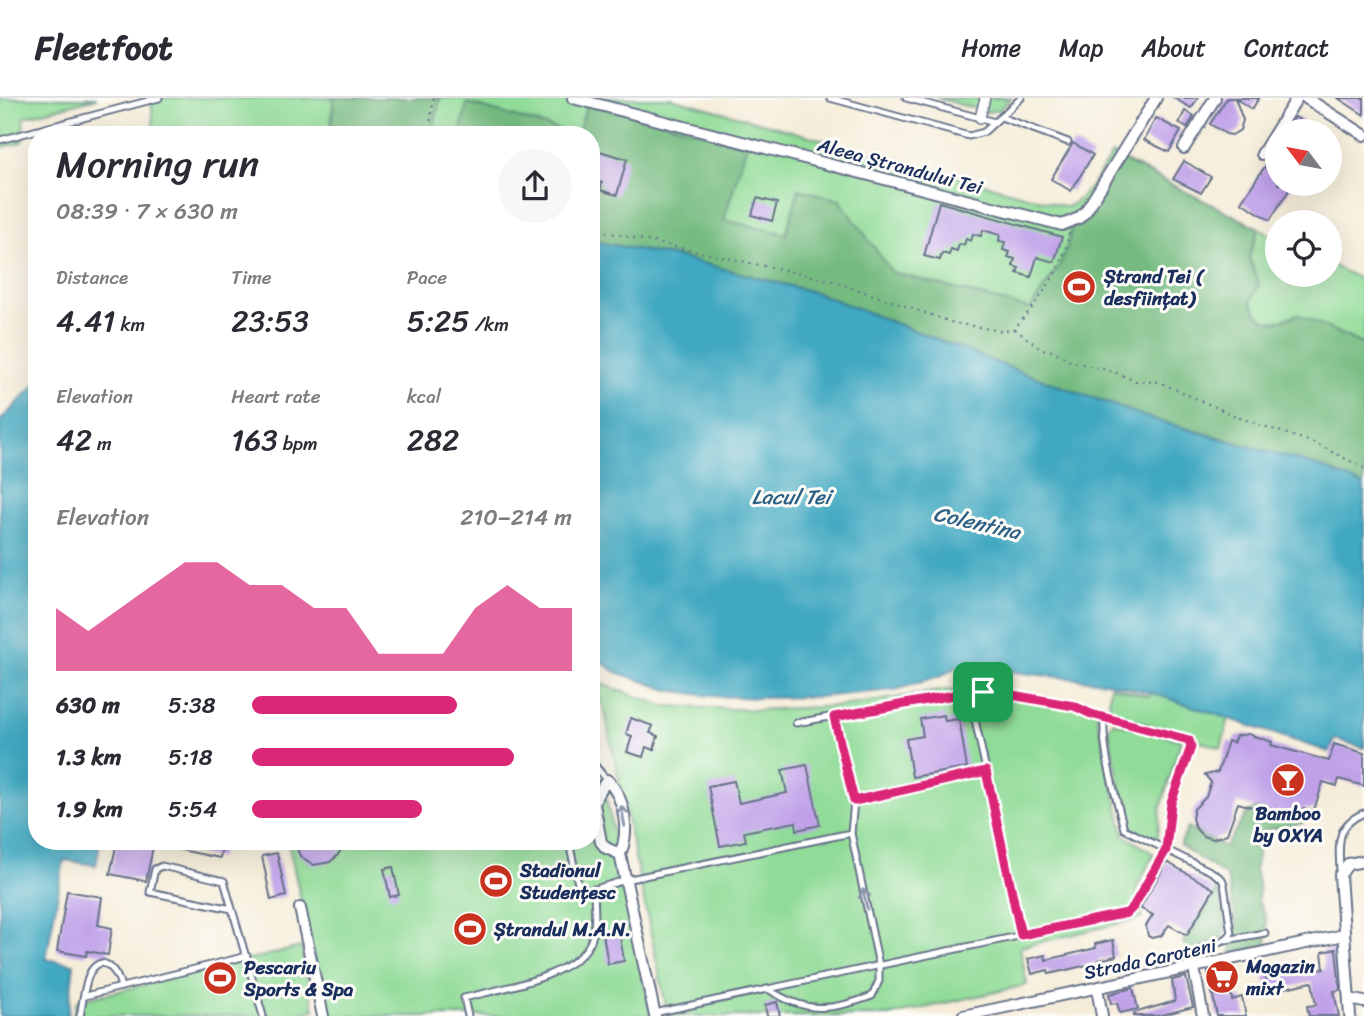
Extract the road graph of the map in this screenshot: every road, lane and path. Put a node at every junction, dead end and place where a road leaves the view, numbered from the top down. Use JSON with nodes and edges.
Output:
{"nodes":[{"id":1,"x":159,"y":98,"type":"edge"},
{"id":2,"x":434,"y":98,"type":"edge"},
{"id":3,"x":573,"y":98,"type":"edge"},
{"id":4,"x":830,"y":98,"type":"edge"},
{"id":5,"x":906,"y":98,"type":"edge"},
{"id":6,"x":985,"y":98,"type":"edge"},
{"id":7,"x":1021,"y":98,"type":"edge"},
{"id":8,"x":1156,"y":98,"type":"edge"},
{"id":9,"x":1215,"y":98,"type":"edge"},
{"id":10,"x":1297,"y":98,"type":"edge"},
{"id":11,"x":1306,"y":98,"type":"edge"},
{"id":12,"x":980,"y":118,"type":"junction"},
{"id":13,"x":998,"y":119,"type":"junction"},
{"id":14,"x":53,"y":126,"type":"edge"},
{"id":15,"x":430,"y":126,"type":"edge"},
{"id":16,"x":28,"y":133,"type":"edge"},
{"id":17,"x":1364,"y":135,"type":"edge"},
{"id":18,"x":0,"y":140,"type":"edge"},
{"id":19,"x":1068,"y":142,"type":"dead end"},
{"id":20,"x":1184,"y":148,"type":"dead end"},
{"id":21,"x":1262,"y":154,"type":"dead end"},
{"id":22,"x":1070,"y":223,"type":"junction"},
{"id":23,"x":600,"y":231,"type":"edge"},
{"id":24,"x":1014,"y":329,"type":"junction"},
{"id":25,"x":1364,"y":468,"type":"edge"},
{"id":26,"x":974,"y":715,"type":"dead end"},
{"id":27,"x":1104,"y":716,"type":"junction"},
{"id":28,"x":834,"y":717,"type":"junction"},
{"id":29,"x":796,"y":723,"type":"dead end"},
{"id":30,"x":986,"y":771,"type":"junction"},
{"id":31,"x":600,"y":772,"type":"edge"},
{"id":32,"x":607,"y":780,"type":"junction"},
{"id":33,"x":600,"y":790,"type":"edge"},
{"id":34,"x":854,"y":801,"type":"junction"},
{"id":35,"x":1364,"y":813,"type":"edge"},
{"id":36,"x":851,"y":832,"type":"junction"},
{"id":37,"x":600,"y":837,"type":"edge"},
{"id":38,"x":571,"y":850,"type":"edge"},
{"id":39,"x":1166,"y":850,"type":"junction"},
{"id":40,"x":620,"y":854,"type":"junction"},
{"id":41,"x":1364,"y":861,"type":"edge"},
{"id":42,"x":1340,"y":875,"type":"junction"},
{"id":43,"x":625,"y":880,"type":"junction"},
{"id":44,"x":594,"y":889,"type":"junction"},
{"id":45,"x":300,"y":908,"type":"dead end"},
{"id":46,"x":232,"y":909,"type":"junction"},
{"id":47,"x":1265,"y":933,"type":"dead end"},
{"id":48,"x":1021,"y":935,"type":"junction"},
{"id":49,"x":1344,"y":935,"type":"junction"},
{"id":50,"x":1226,"y":940,"type":"junction"},
{"id":51,"x":247,"y":956,"type":"junction"},
{"id":52,"x":879,"y":965,"type":"junction"},
{"id":53,"x":1194,"y":968,"type":"junction"},
{"id":54,"x":121,"y":987,"type":"junction"},
{"id":55,"x":1097,"y":988,"type":"junction"},
{"id":56,"x":768,"y":989,"type":"junction"},
{"id":57,"x":85,"y":996,"type":"junction"},
{"id":58,"x":1349,"y":999,"type":"junction"},
{"id":59,"x":1364,"y":1002,"type":"edge"},
{"id":60,"x":999,"y":1012,"type":"edge"},
{"id":61,"x":654,"y":1015,"type":"edge"},
{"id":62,"x":80,"y":1016,"type":"edge"},
{"id":63,"x":262,"y":1016,"type":"edge"},
{"id":64,"x":323,"y":1016,"type":"edge"},
{"id":65,"x":468,"y":1016,"type":"edge"},
{"id":66,"x":963,"y":1016,"type":"edge"},
{"id":67,"x":1102,"y":1016,"type":"edge"},
{"id":68,"x":1203,"y":1016,"type":"edge"},
{"id":69,"x":1350,"y":1016,"type":"edge"}],
"edges":[{"from":1,"to":14,"type":"lane"},
{"from":2,"to":15,"type":"path"},
{"from":3,"to":22,"type":"street","name":"Aleea Ștrandului Tei"},
{"from":4,"to":13,"type":"lane"},
{"from":5,"to":12,"type":"lane"},
{"from":6,"to":12,"type":"street"},
{"from":7,"to":13,"type":"lane"},
{"from":8,"to":22,"type":"street"},
{"from":9,"to":20,"type":"street"},
{"from":10,"to":21,"type":"street"},
{"from":11,"to":17,"type":"street"},
{"from":12,"to":13,"type":"lane"},
{"from":13,"to":19,"type":"lane"},
{"from":16,"to":18,"type":"lane"},
{"from":22,"to":24,"type":"path"},
{"from":23,"to":24,"type":"path"},
{"from":24,"to":25,"type":"path"},
{"from":26,"to":30,"type":"lane"},
{"from":27,"to":28,"type":"lane"},
{"from":27,"to":39,"type":"lane"},
{"from":27,"to":39,"type":"lane"},
{"from":28,"to":29,"type":"lane"},
{"from":28,"to":34,"type":"lane"},
{"from":30,"to":34,"type":"lane"},
{"from":30,"to":48,"type":"path"},
{"from":31,"to":32,"type":"lane"},
{"from":32,"to":33,"type":"street"},
{"from":40,"to":32,"type":"street","one_way":true},
{"from":34,"to":36,"type":"lane"},
{"from":35,"to":42,"type":"lane"},
{"from":36,"to":43,"type":"lane"},
{"from":52,"to":36,"type":"lane","one_way":true},
{"from":37,"to":40,"type":"street"},
{"from":38,"to":44,"type":"lane"},
{"from":39,"to":48,"type":"lane"},
{"from":39,"to":50,"type":"lane"},
{"from":40,"to":43,"type":"street"},
{"from":41,"to":42,"type":"street"},
{"from":42,"to":49,"type":"street"},
{"from":43,"to":44,"type":"lane"},
{"from":43,"to":61,"type":"street"},
{"from":44,"to":65,"type":"lane"},
{"from":45,"to":64,"type":"street"},
{"from":46,"to":46,"type":"lane"},
{"from":46,"to":51,"type":"lane"},
{"from":47,"to":50,"type":"lane"},
{"from":48,"to":52,"type":"lane"},
{"from":49,"to":53,"type":"street","name":"Strada Caroteni"},
{"from":49,"to":58,"type":"street"},
{"from":50,"to":53,"type":"lane"},
{"from":51,"to":54,"type":"lane"},
{"from":51,"to":63,"type":"lane"},
{"from":52,"to":56,"type":"lane"},
{"from":52,"to":56,"type":"lane"},
{"from":53,"to":55,"type":"street","name":"Strada Caroteni"},
{"from":53,"to":68,"type":"street"},
{"from":54,"to":57,"type":"lane"},
{"from":54,"to":57,"type":"lane"},
{"from":55,"to":60,"type":"street","name":"Strada Caroteni"},
{"from":55,"to":67,"type":"street"},
{"from":56,"to":61,"type":"lane"},
{"from":57,"to":62,"type":"lane"},
{"from":58,"to":59,"type":"street"},
{"from":58,"to":69,"type":"street"},
{"from":60,"to":66,"type":"street","name":"Strada Caroteni"}]}
